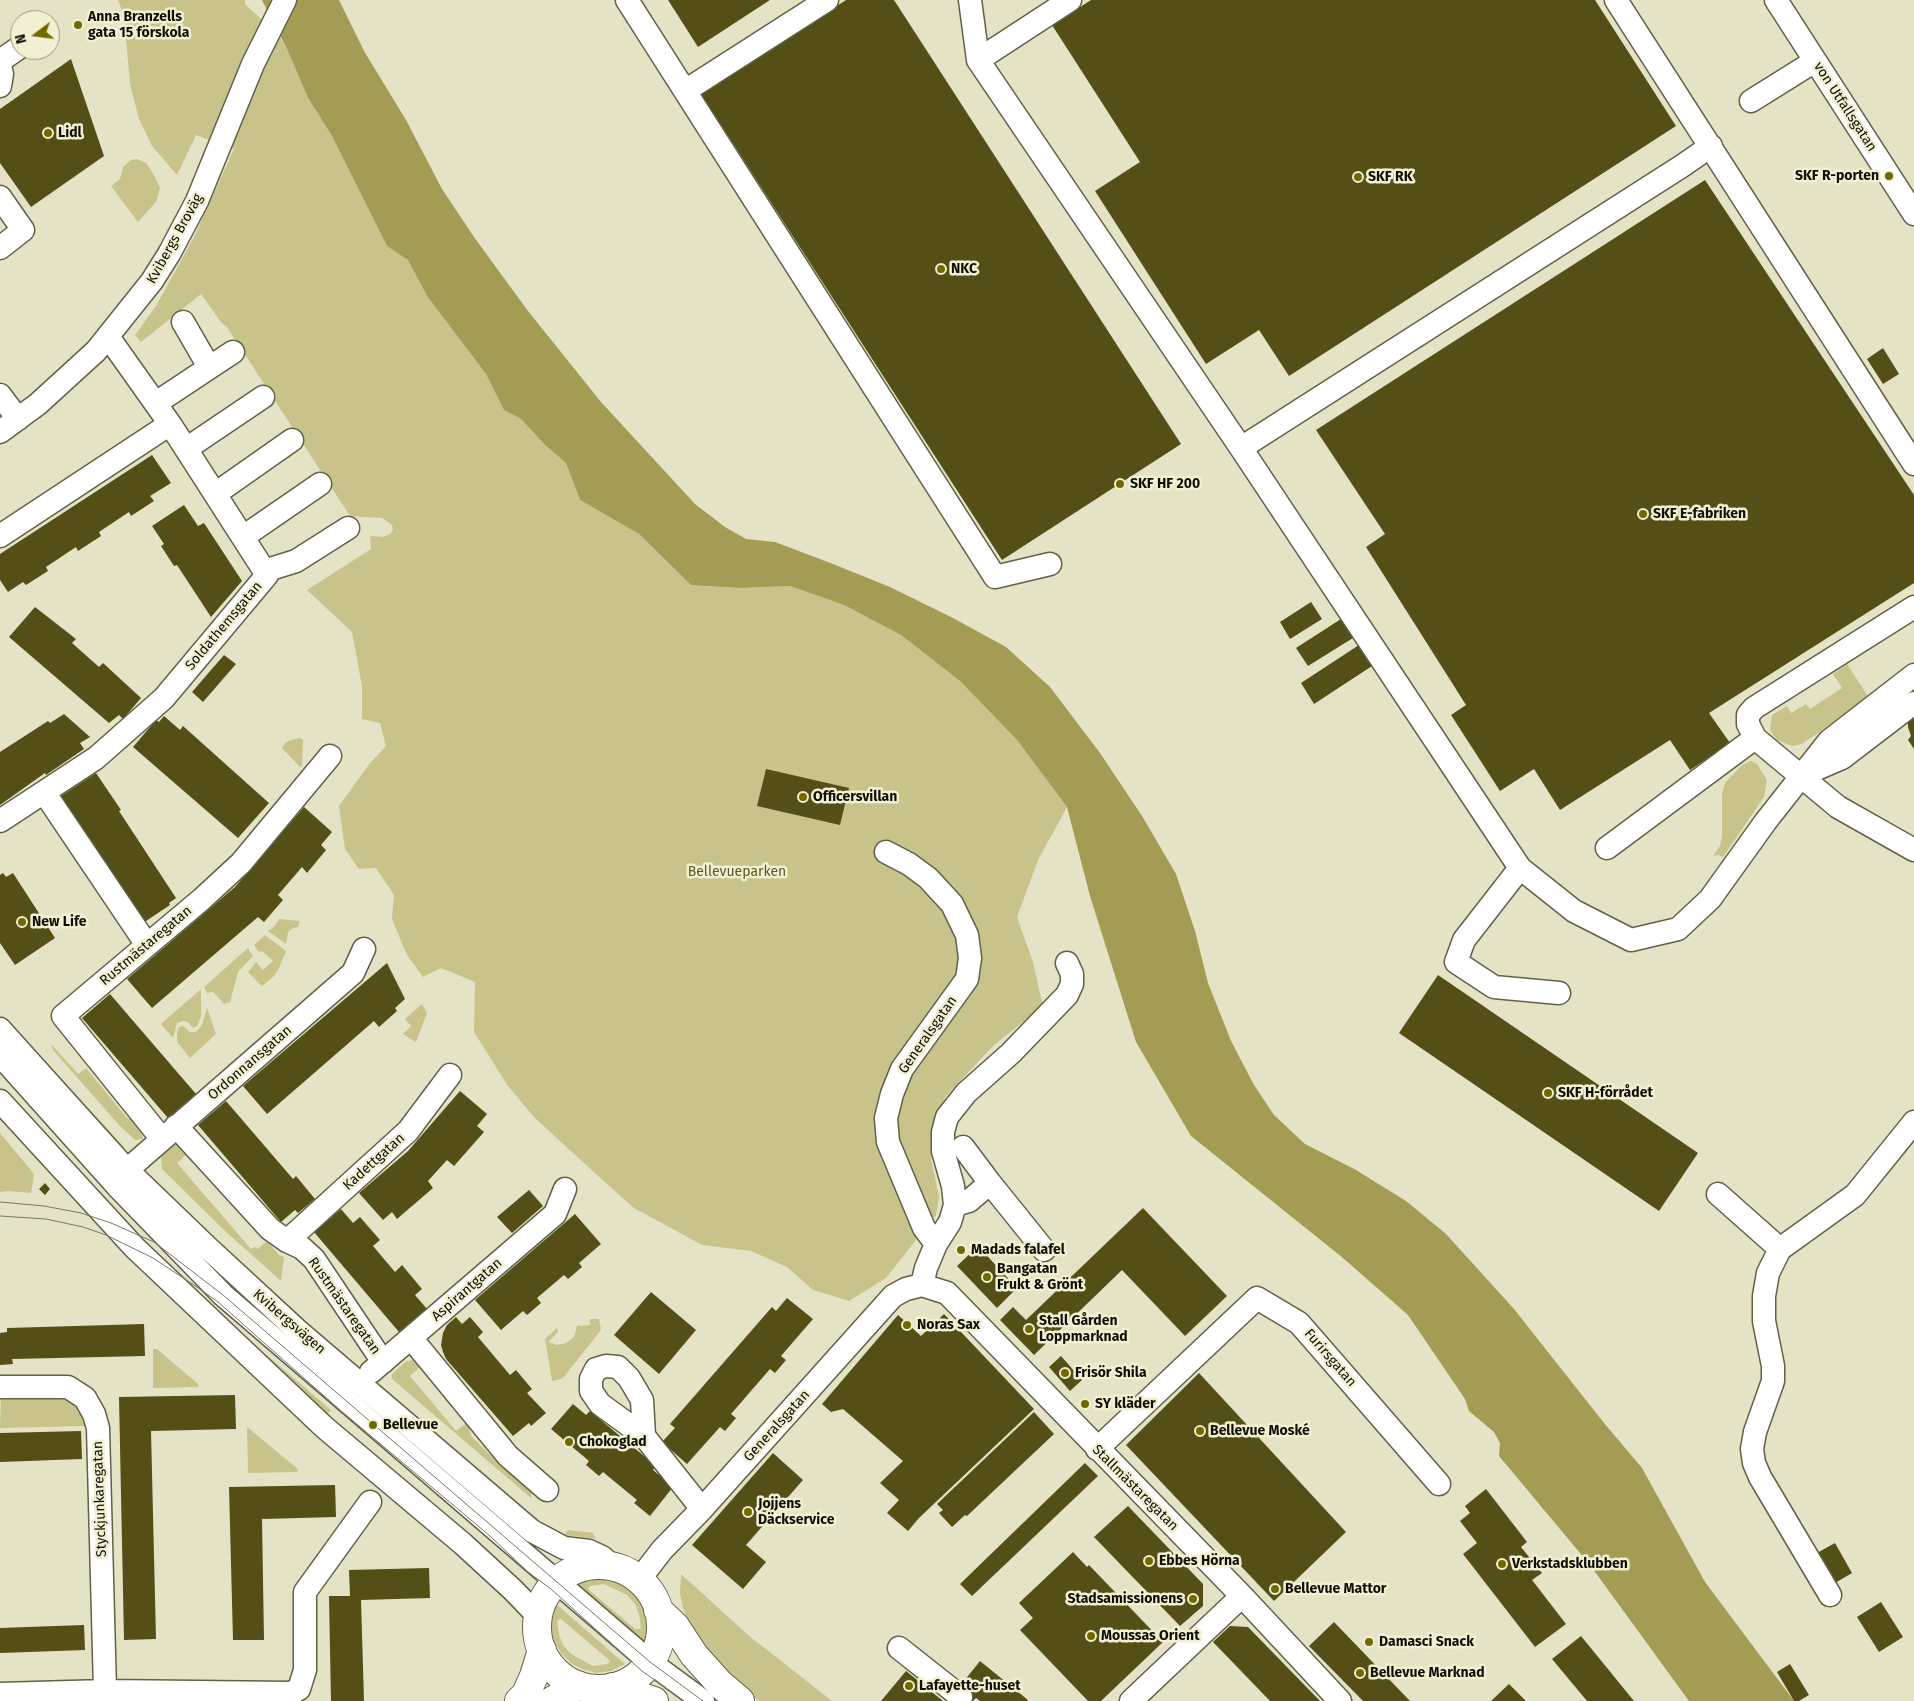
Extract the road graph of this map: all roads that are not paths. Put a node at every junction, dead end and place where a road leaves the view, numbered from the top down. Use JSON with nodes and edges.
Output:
{"nodes":[{"id":1,"x":285,"y":0,"type":"edge"},
{"id":2,"x":628,"y":0,"type":"edge"},
{"id":3,"x":827,"y":0,"type":"edge"},
{"id":4,"x":970,"y":0,"type":"edge"},
{"id":5,"x":1070,"y":0,"type":"edge"},
{"id":6,"x":1616,"y":0,"type":"edge"},
{"id":7,"x":1776,"y":0,"type":"edge"},
{"id":8,"x":978,"y":60,"type":"junction"},
{"id":9,"x":1815,"y":61,"type":"junction"},
{"id":10,"x":0,"y":66,"type":"edge"},
{"id":11,"x":0,"y":86,"type":"edge"},
{"id":12,"x":684,"y":91,"type":"junction"},
{"id":13,"x":1751,"y":101,"type":"dead end"},
{"id":14,"x":1711,"y":146,"type":"junction"},
{"id":15,"x":0,"y":197,"type":"edge"},
{"id":16,"x":1914,"y":214,"type":"edge"},
{"id":17,"x":0,"y":248,"type":"edge"},
{"id":18,"x":183,"y":322,"type":"dead end"},
{"id":19,"x":109,"y":338,"type":"junction"},
{"id":20,"x":233,"y":352,"type":"dead end"},
{"id":21,"x":209,"y":367,"type":"junction"},
{"id":22,"x":0,"y":395,"type":"edge"},
{"id":23,"x":262,"y":397,"type":"dead end"},
{"id":24,"x":156,"y":403,"type":"junction"},
{"id":25,"x":18,"y":419,"type":"junction"},
{"id":26,"x":170,"y":424,"type":"junction"},
{"id":27,"x":0,"y":432,"type":"edge"},
{"id":28,"x":292,"y":440,"type":"dead end"},
{"id":29,"x":1240,"y":448,"type":"junction"},
{"id":30,"x":186,"y":449,"type":"junction"},
{"id":31,"x":1914,"y":464,"type":"edge"},
{"id":32,"x":320,"y":484,"type":"dead end"},
{"id":33,"x":215,"y":494,"type":"junction"},
{"id":34,"x":348,"y":528,"type":"dead end"},
{"id":35,"x":0,"y":536,"type":"edge"},
{"id":36,"x":243,"y":537,"type":"junction"},
{"id":37,"x":1050,"y":564,"type":"dead end"},
{"id":38,"x":264,"y":571,"type":"junction"},
{"id":39,"x":1914,"y":607,"type":"edge"},
{"id":40,"x":1914,"y":675,"type":"edge"},
{"id":41,"x":1914,"y":703,"type":"edge"},
{"id":42,"x":1755,"y":738,"type":"junction"},
{"id":43,"x":330,"y":756,"type":"dead end"},
{"id":44,"x":1802,"y":775,"type":"junction"},
{"id":45,"x":44,"y":792,"type":"junction"},
{"id":46,"x":0,"y":821,"type":"edge"},
{"id":47,"x":1608,"y":848,"type":"dead end"},
{"id":48,"x":1914,"y":850,"type":"edge"},
{"id":49,"x":886,"y":852,"type":"dead end"},
{"id":50,"x":1520,"y":868,"type":"junction"},
{"id":51,"x":147,"y":945,"type":"junction"},
{"id":52,"x":364,"y":949,"type":"dead end"},
{"id":53,"x":1067,"y":963,"type":"dead end"},
{"id":54,"x":1558,"y":993,"type":"dead end"},
{"id":55,"x":0,"y":1029,"type":"edge"},
{"id":56,"x":0,"y":1055,"type":"edge"},
{"id":57,"x":0,"y":1072,"type":"edge"},
{"id":58,"x":450,"y":1075,"type":"dead end"},
{"id":59,"x":0,"y":1101,"type":"edge"},
{"id":60,"x":1914,"y":1122,"type":"edge"},
{"id":61,"x":169,"y":1132,"type":"junction"},
{"id":62,"x":963,"y":1148,"type":"dead end"},
{"id":63,"x":127,"y":1170,"type":"junction"},
{"id":64,"x":990,"y":1182,"type":"junction"},
{"id":65,"x":565,"y":1189,"type":"dead end"},
{"id":66,"x":1718,"y":1194,"type":"dead end"},
{"id":67,"x":955,"y":1205,"type":"junction"},
{"id":68,"x":287,"y":1241,"type":"junction"},
{"id":69,"x":936,"y":1244,"type":"junction"},
{"id":70,"x":1044,"y":1250,"type":"dead end"},
{"id":71,"x":1780,"y":1250,"type":"junction"},
{"id":72,"x":922,"y":1286,"type":"junction"},
{"id":73,"x":411,"y":1338,"type":"junction"},
{"id":74,"x":383,"y":1362,"type":"junction"},
{"id":75,"x":360,"y":1384,"type":"junction"},
{"id":76,"x":0,"y":1387,"type":"edge"},
{"id":77,"x":644,"y":1436,"type":"dead end"},
{"id":78,"x":1097,"y":1449,"type":"junction"},
{"id":79,"x":1439,"y":1484,"type":"dead end"},
{"id":80,"x":547,"y":1490,"type":"dead end"},
{"id":81,"x":370,"y":1502,"type":"dead end"},
{"id":82,"x":702,"y":1509,"type":"junction"},
{"id":83,"x":613,"y":1567,"type":"junction"},
{"id":84,"x":639,"y":1580,"type":"junction"},
{"id":85,"x":554,"y":1585,"type":"junction"},
{"id":86,"x":1830,"y":1595,"type":"dead end"},
{"id":87,"x":1242,"y":1596,"type":"junction"},
{"id":88,"x":658,"y":1610,"type":"junction"},
{"id":89,"x":538,"y":1616,"type":"junction"},
{"id":90,"x":899,"y":1648,"type":"dead end"},
{"id":91,"x":542,"y":1650,"type":"junction"},
{"id":92,"x":646,"y":1666,"type":"junction"},
{"id":93,"x":578,"y":1685,"type":"junction"},
{"id":94,"x":612,"y":1687,"type":"junction"},
{"id":95,"x":105,"y":1691,"type":"junction"},
{"id":96,"x":0,"y":1694,"type":"edge"},
{"id":97,"x":290,"y":1697,"type":"edge"},
{"id":98,"x":961,"y":1697,"type":"dead end"},
{"id":99,"x":519,"y":1701,"type":"edge"},
{"id":100,"x":552,"y":1701,"type":"edge"},
{"id":101,"x":654,"y":1701,"type":"edge"},
{"id":102,"x":684,"y":1701,"type":"edge"},
{"id":103,"x":703,"y":1701,"type":"edge"},
{"id":104,"x":740,"y":1701,"type":"edge"},
{"id":105,"x":1130,"y":1701,"type":"edge"},
{"id":106,"x":1340,"y":1701,"type":"edge"}],
"edges":[{"from":1,"to":19,"type":"street","name":"Kvibergs Broväg"},
{"from":2,"to":12,"type":"street"},
{"from":3,"to":12,"type":"street"},
{"from":4,"to":8,"type":"street"},
{"from":5,"to":8,"type":"street"},
{"from":6,"to":14,"type":"street"},
{"from":7,"to":9,"type":"street","name":"von Utfallsgatan"},
{"from":8,"to":29,"type":"street"},
{"from":9,"to":13,"type":"street"},
{"from":9,"to":16,"type":"street","name":"von Utfallsgatan"},
{"from":10,"to":11,"type":"street"},
{"from":12,"to":37,"type":"street"},
{"from":14,"to":29,"type":"street"},
{"from":14,"to":31,"type":"street"},
{"from":15,"to":17,"type":"street"},
{"from":18,"to":21,"type":"street"},
{"from":19,"to":24,"type":"street","name":"Soldathemsgatan"},
{"from":19,"to":25,"type":"street","name":"Kvibergs Broväg"},
{"from":20,"to":21,"type":"street"},
{"from":21,"to":24,"type":"street"},
{"from":22,"to":25,"type":"street"},
{"from":23,"to":30,"type":"street"},
{"from":24,"to":26,"type":"street","name":"Soldathemsgatan"},
{"from":25,"to":27,"type":"street","name":"Kvibergs Broväg"},
{"from":26,"to":30,"type":"street","name":"Soldathemsgatan"},
{"from":26,"to":35,"type":"street"},
{"from":28,"to":33,"type":"street"},
{"from":29,"to":50,"type":"street"},
{"from":30,"to":33,"type":"street","name":"Soldathemsgatan"},
{"from":32,"to":36,"type":"street"},
{"from":33,"to":36,"type":"street","name":"Soldathemsgatan"},
{"from":34,"to":38,"type":"street"},
{"from":36,"to":38,"type":"street","name":"Soldathemsgatan"},
{"from":38,"to":45,"type":"street","name":"Soldathemsgatan"},
{"from":39,"to":42,"type":"street"},
{"from":40,"to":44,"type":"street"},
{"from":41,"to":44,"type":"street"},
{"from":42,"to":44,"type":"street"},
{"from":42,"to":47,"type":"street"},
{"from":43,"to":51,"type":"street","name":"Rustmästaregatan"},
{"from":44,"to":48,"type":"street"},
{"from":44,"to":50,"type":"street"},
{"from":45,"to":46,"type":"street","name":"Soldathemsgatan"},
{"from":45,"to":51,"type":"street"},
{"from":49,"to":69,"type":"street","name":"Generalsgatan"},
{"from":50,"to":54,"type":"street"},
{"from":51,"to":61,"type":"street","name":"Rustmästaregatan"},
{"from":52,"to":61,"type":"street","name":"Ordonnansgatan"},
{"from":53,"to":67,"type":"street"},
{"from":55,"to":63,"type":"street","name":"Kvibergsvägen"},
{"from":56,"to":85,"type":"street"},
{"from":57,"to":85,"type":"street"},
{"from":58,"to":68,"type":"street","name":"Kadettgatan"},
{"from":59,"to":89,"type":"street"},
{"from":60,"to":71,"type":"street"},
{"from":61,"to":63,"type":"street","name":"Ordonnansgatan"},
{"from":61,"to":68,"type":"street","name":"Rustmästaregatan"},
{"from":62,"to":64,"type":"street"},
{"from":63,"to":75,"type":"street","name":"Kvibergsvägen"},
{"from":64,"to":67,"type":"street"},
{"from":64,"to":70,"type":"street"},
{"from":65,"to":73,"type":"street","name":"Aspirantgatan"},
{"from":66,"to":71,"type":"street"},
{"from":67,"to":69,"type":"street"},
{"from":68,"to":74,"type":"street","name":"Rustmästaregatan"},
{"from":69,"to":72,"type":"street"},
{"from":71,"to":86,"type":"street"},
{"from":72,"to":78,"type":"street","name":"Stallmästaregatan"},
{"from":72,"to":82,"type":"street","name":"Generalsgatan"},
{"from":73,"to":74,"type":"street","name":"Aspirantgatan"},
{"from":73,"to":80,"type":"street"},
{"from":74,"to":75,"type":"street","name":"Aspirantgatan"},
{"from":75,"to":83,"type":"street","name":"Kvibergsvägen"},
{"from":76,"to":95,"type":"street","name":"Styckjunkaregatan"},
{"from":77,"to":82,"type":"street"},
{"from":78,"to":79,"type":"street","name":"Furirsgatan"},
{"from":78,"to":87,"type":"street","name":"Stallmästaregatan"},
{"from":81,"to":97,"type":"street"},
{"from":82,"to":84,"type":"street","name":"Generalsgatan"},
{"from":83,"to":84,"type":"main road"},
{"from":83,"to":85,"type":"main road"},
{"from":84,"to":88,"type":"main road"},
{"from":85,"to":89,"type":"main road"},
{"from":85,"to":92,"type":"street"},
{"from":87,"to":105,"type":"street"},
{"from":87,"to":106,"type":"street","name":"Stallmästaregatan"},
{"from":88,"to":92,"type":"main road"},
{"from":88,"to":104,"type":"main road"},
{"from":89,"to":91,"type":"main road"},
{"from":90,"to":98,"type":"street"},
{"from":91,"to":93,"type":"main road"},
{"from":91,"to":99,"type":"main road"},
{"from":92,"to":94,"type":"main road"},
{"from":92,"to":102,"type":"street"},
{"from":92,"to":103,"type":"street"},
{"from":93,"to":94,"type":"main road"},
{"from":93,"to":100,"type":"main road"},
{"from":94,"to":101,"type":"main road"},
{"from":95,"to":96,"type":"street"},
{"from":95,"to":97,"type":"street"}]}
